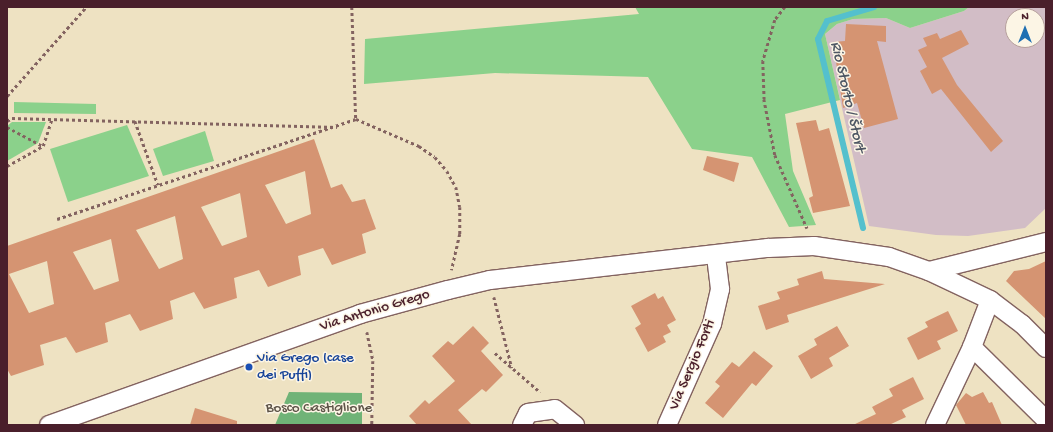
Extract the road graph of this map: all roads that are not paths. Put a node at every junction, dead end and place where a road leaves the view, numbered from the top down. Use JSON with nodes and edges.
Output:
{"nodes":[{"id":1,"x":1046,"y":241,"type":"edge"},
{"id":2,"x":716,"y":256,"type":"junction"},
{"id":3,"x":929,"y":271,"type":"junction"},
{"id":4,"x":990,"y":300,"type":"junction"},
{"id":5,"x":972,"y":347,"type":"junction"},
{"id":6,"x":1046,"y":348,"type":"edge"},
{"id":7,"x":1046,"y":420,"type":"edge"},
{"id":8,"x":49,"y":425,"type":"edge"},
{"id":9,"x":522,"y":425,"type":"edge"},
{"id":10,"x":575,"y":425,"type":"edge"},
{"id":11,"x":667,"y":425,"type":"edge"},
{"id":12,"x":935,"y":425,"type":"edge"}],
"edges":[{"from":1,"to":3,"type":"street"},
{"from":2,"to":3,"type":"street","name":"Via Antonio Grego"},
{"from":2,"to":8,"type":"street","name":"Via Antonio Grego"},
{"from":2,"to":11,"type":"street","name":"Via Sergio Forti"},
{"from":3,"to":4,"type":"street","name":"Via Antonio Grego"},
{"from":4,"to":5,"type":"street"},
{"from":4,"to":6,"type":"street","name":"Via Antonio Grego"},
{"from":5,"to":7,"type":"street"},
{"from":5,"to":12,"type":"street"},
{"from":9,"to":10,"type":"street"}]}
